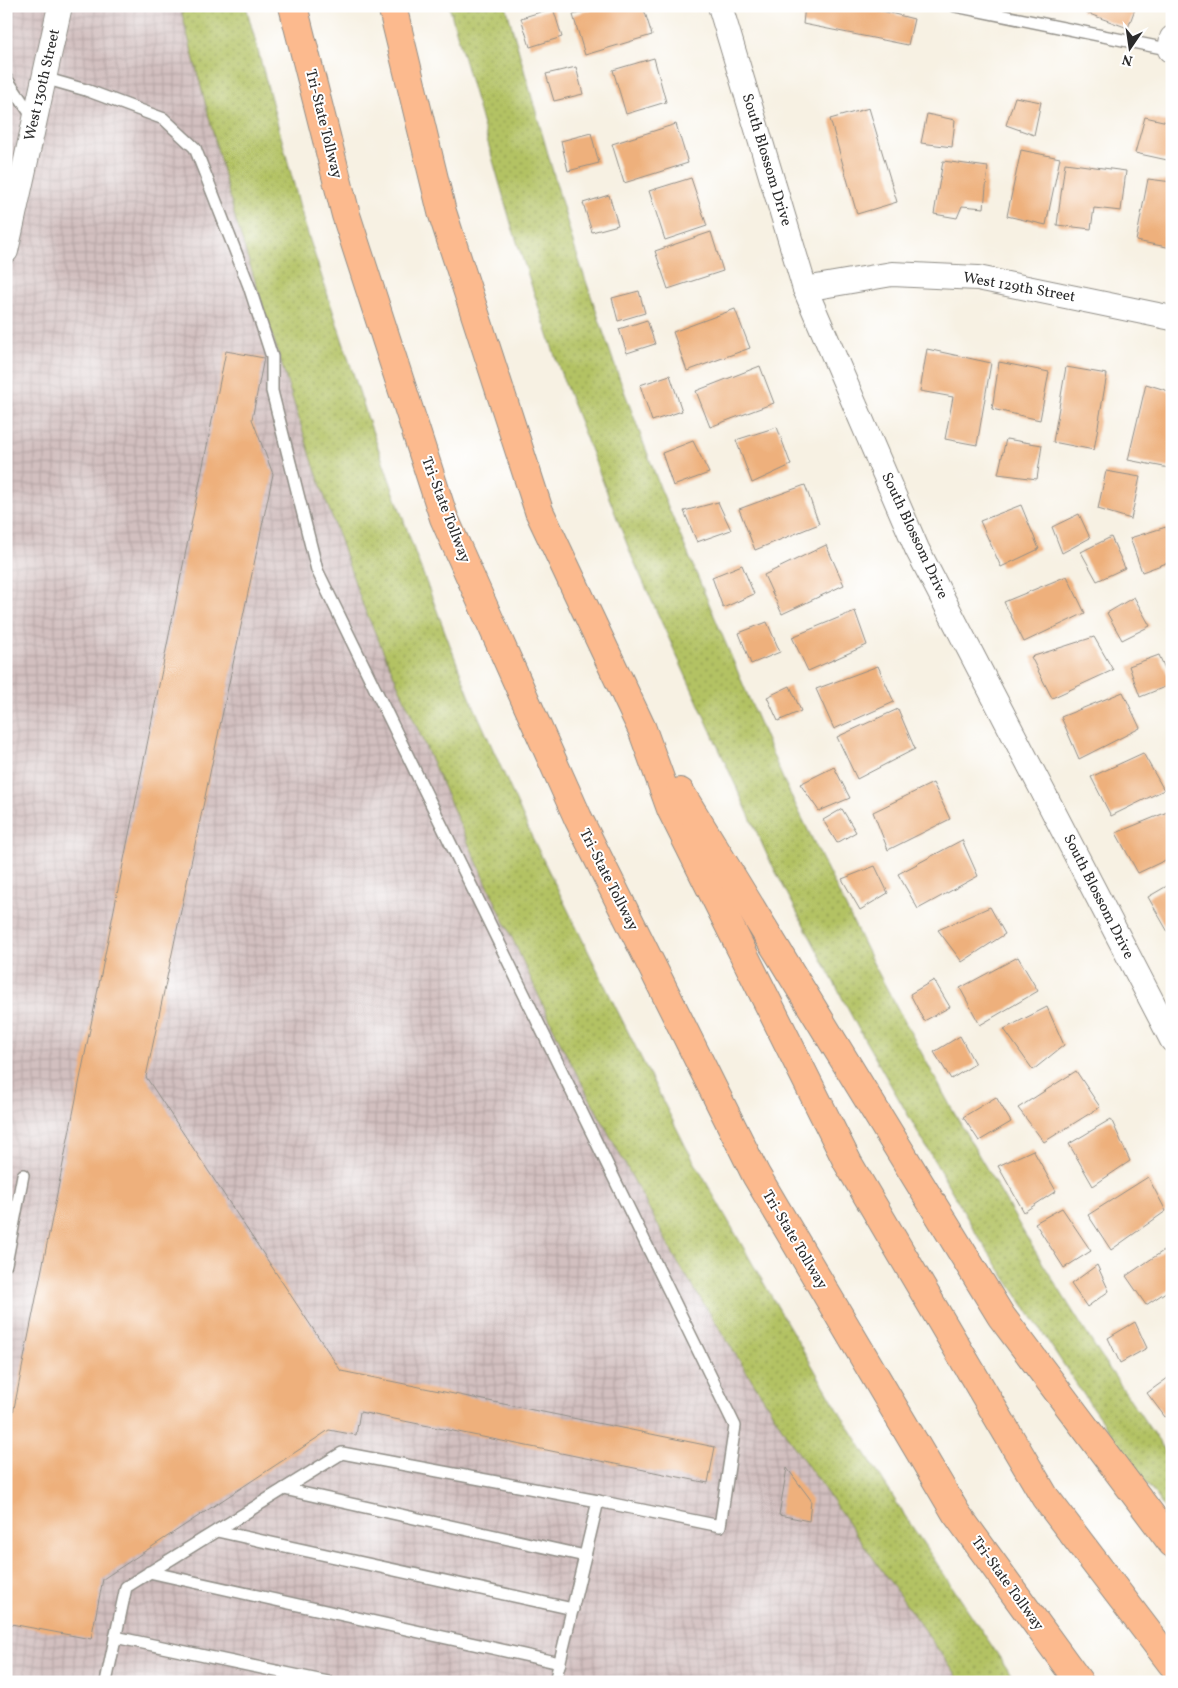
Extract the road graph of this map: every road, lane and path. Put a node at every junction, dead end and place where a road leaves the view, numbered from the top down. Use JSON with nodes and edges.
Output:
{"nodes":[{"id":1,"x":60,"y":6,"type":"edge"},
{"id":2,"x":293,"y":6,"type":"edge"},
{"id":3,"x":392,"y":6,"type":"edge"},
{"id":4,"x":720,"y":6,"type":"edge"},
{"id":5,"x":955,"y":6,"type":"edge"},
{"id":6,"x":1171,"y":46,"type":"edge"},
{"id":7,"x":6,"y":78,"type":"edge"},
{"id":8,"x":44,"y":78,"type":"junction"},
{"id":9,"x":34,"y":121,"type":"junction"},
{"id":10,"x":6,"y":251,"type":"edge"},
{"id":11,"x":805,"y":289,"type":"junction"},
{"id":12,"x":1172,"y":318,"type":"edge"},
{"id":13,"x":642,"y":729,"type":"junction"},
{"id":14,"x":1172,"y":1040,"type":"edge"},
{"id":15,"x":24,"y":1175,"type":"dead end"},
{"id":16,"x":6,"y":1264,"type":"edge"},
{"id":17,"x":284,"y":1489,"type":"junction"},
{"id":18,"x":598,"y":1501,"type":"junction"},
{"id":19,"x":217,"y":1530,"type":"junction"},
{"id":20,"x":1172,"y":1543,"type":"edge"},
{"id":21,"x":585,"y":1556,"type":"junction"},
{"id":22,"x":149,"y":1572,"type":"junction"},
{"id":23,"x":573,"y":1609,"type":"junction"},
{"id":24,"x":115,"y":1637,"type":"junction"},
{"id":25,"x":560,"y":1663,"type":"junction"},
{"id":26,"x":1172,"y":1664,"type":"edge"},
{"id":27,"x":106,"y":1682,"type":"edge"},
{"id":28,"x":328,"y":1682,"type":"edge"},
{"id":29,"x":555,"y":1682,"type":"edge"},
{"id":30,"x":1079,"y":1682,"type":"edge"}],
"edges":[{"from":1,"to":8,"type":"street","name":"West 130th Street"},
{"from":2,"to":30,"type":"highway","name":"Tri-State Tollway"},
{"from":3,"to":13,"type":"highway"},
{"from":4,"to":11,"type":"street","name":"South Blossom Drive"},
{"from":5,"to":6,"type":"lane"},
{"from":7,"to":9,"type":"lane"},
{"from":8,"to":9,"type":"street","name":"West 130th Street"},
{"from":8,"to":18,"type":"lane"},
{"from":9,"to":10,"type":"street","name":"West 130th Street"},
{"from":11,"to":12,"type":"street","name":"West 129th Street"},
{"from":11,"to":14,"type":"street","name":"South Blossom Drive"},
{"from":13,"to":20,"type":"highway"},
{"from":13,"to":26,"type":"highway"},
{"from":15,"to":16,"type":"lane"},
{"from":17,"to":18,"type":"lane"},
{"from":17,"to":19,"type":"lane"},
{"from":17,"to":21,"type":"lane"},
{"from":18,"to":21,"type":"lane"},
{"from":19,"to":22,"type":"lane"},
{"from":19,"to":23,"type":"lane"},
{"from":21,"to":23,"type":"lane"},
{"from":22,"to":24,"type":"lane"},
{"from":22,"to":25,"type":"lane"},
{"from":23,"to":25,"type":"lane"},
{"from":24,"to":27,"type":"lane"},
{"from":24,"to":28,"type":"lane"},
{"from":25,"to":29,"type":"lane"}]}
